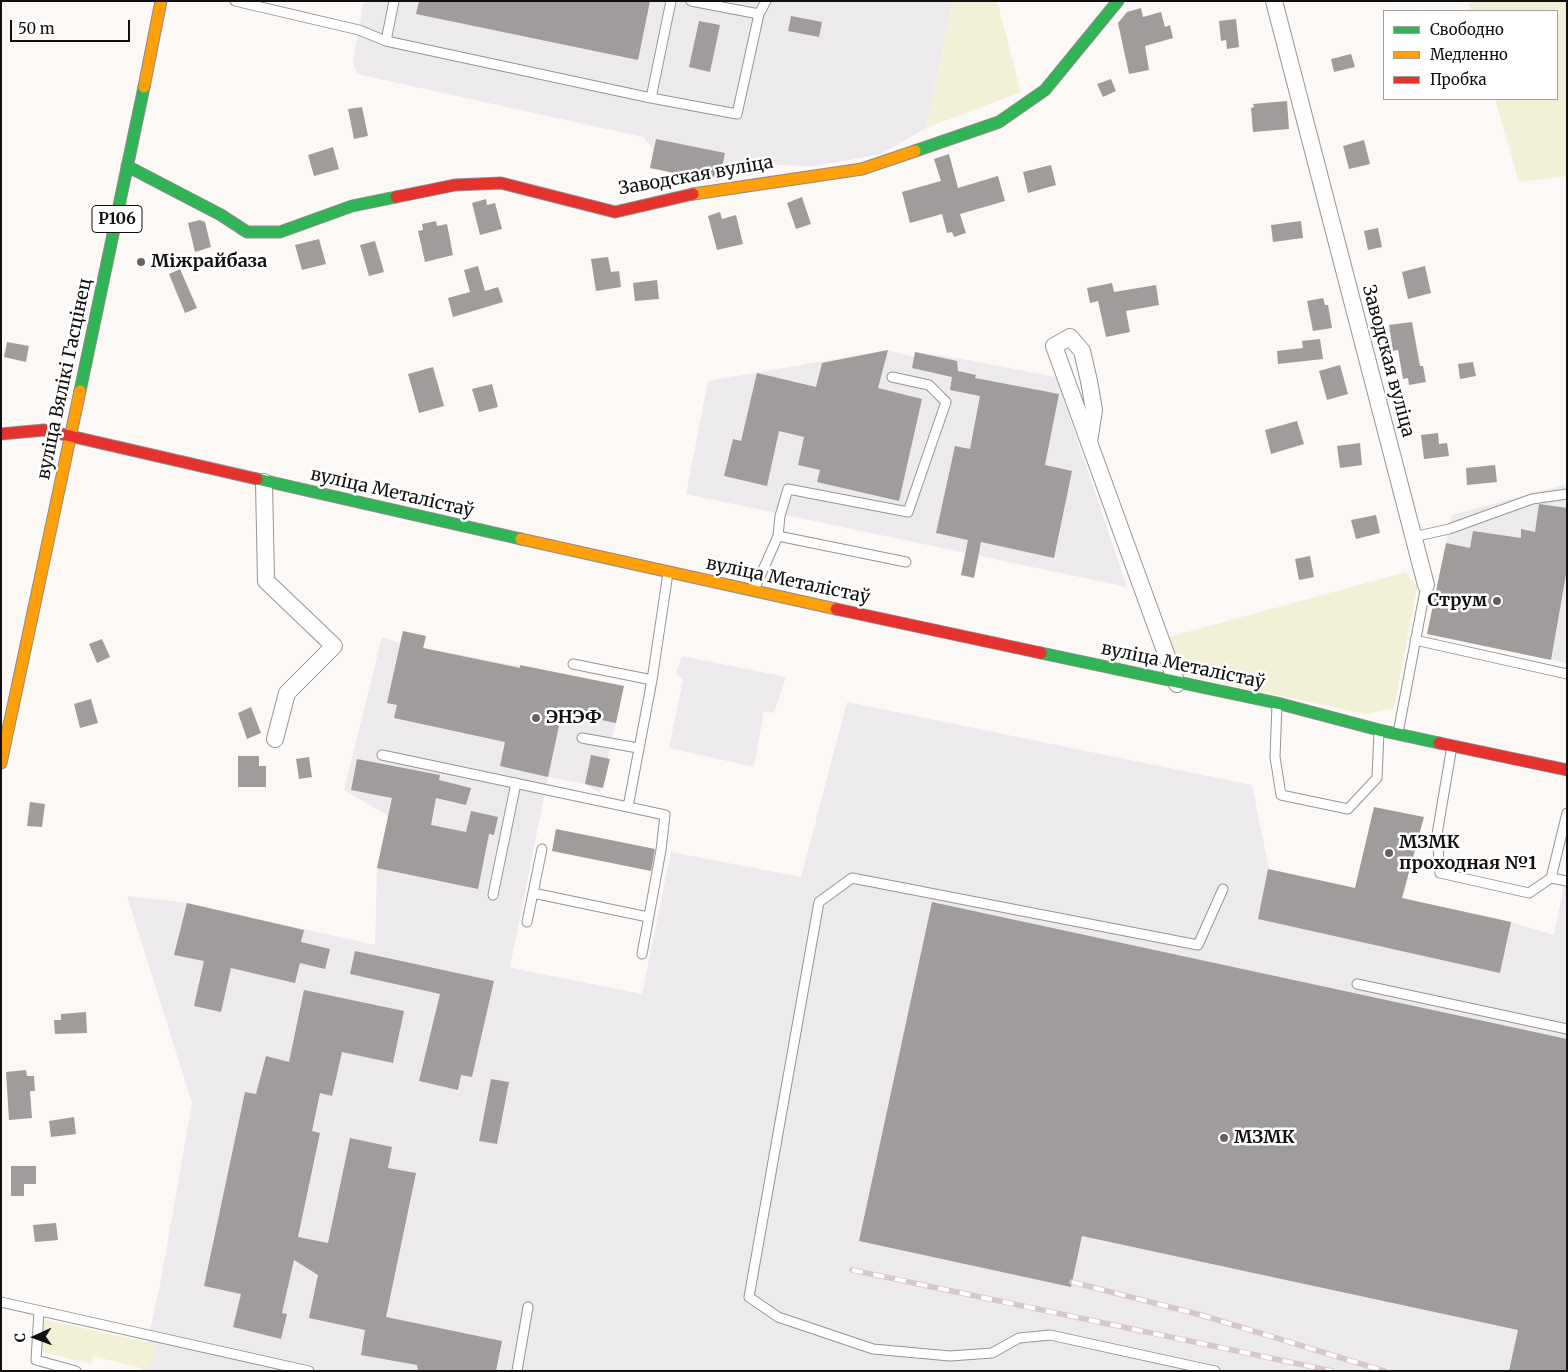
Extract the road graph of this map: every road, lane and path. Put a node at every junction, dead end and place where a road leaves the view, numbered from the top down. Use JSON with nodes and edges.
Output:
{"nodes":[{"id":1,"x":161,"y":1,"type":"edge"},
{"id":2,"x":235,"y":1,"type":"edge"},
{"id":3,"x":394,"y":1,"type":"edge"},
{"id":4,"x":671,"y":1,"type":"edge"},
{"id":5,"x":691,"y":1,"type":"edge"},
{"id":6,"x":766,"y":1,"type":"edge"},
{"id":7,"x":1118,"y":1,"type":"edge"},
{"id":8,"x":1274,"y":1,"type":"edge"},
{"id":9,"x":759,"y":14,"type":"junction"},
{"id":10,"x":386,"y":41,"type":"junction"},
{"id":11,"x":651,"y":98,"type":"junction"},
{"id":12,"x":127,"y":166,"type":"junction"},
{"id":13,"x":892,"y":377,"type":"dead end"},
{"id":14,"x":1,"y":434,"type":"edge"},
{"id":15,"x":70,"y":436,"type":"junction"},
{"id":16,"x":1089,"y":442,"type":"junction"},
{"id":17,"x":264,"y":482,"type":"junction"},
{"id":18,"x":1567,"y":494,"type":"edge"},
{"id":19,"x":778,"y":536,"type":"junction"},
{"id":20,"x":1413,"y":537,"type":"junction"},
{"id":21,"x":906,"y":562,"type":"dead end"},
{"id":22,"x":668,"y":573,"type":"junction"},
{"id":23,"x":1426,"y":585,"type":"joint"},
{"id":24,"x":754,"y":590,"type":"junction"},
{"id":25,"x":1415,"y":640,"type":"junction"},
{"id":26,"x":573,"y":664,"type":"dead end"},
{"id":27,"x":1567,"y":674,"type":"edge"},
{"id":28,"x":652,"y":680,"type":"junction"},
{"id":29,"x":1177,"y":684,"type":"junction"},
{"id":30,"x":1277,"y":703,"type":"junction"},
{"id":31,"x":1379,"y":730,"type":"junction"},
{"id":32,"x":1398,"y":733,"type":"junction"},
{"id":33,"x":582,"y":738,"type":"dead end"},
{"id":34,"x":275,"y":739,"type":"dead end"},
{"id":35,"x":1452,"y":745,"type":"junction"},
{"id":36,"x":638,"y":748,"type":"junction"},
{"id":37,"x":382,"y":755,"type":"dead end"},
{"id":38,"x":1,"y":763,"type":"edge"},
{"id":39,"x":1567,"y":770,"type":"edge"},
{"id":40,"x":516,"y":783,"type":"junction"},
{"id":41,"x":628,"y":807,"type":"junction"},
{"id":42,"x":1567,"y":813,"type":"edge"},
{"id":43,"x":1566,"y":823,"type":"edge"},
{"id":44,"x":542,"y":849,"type":"dead end"},
{"id":45,"x":1551,"y":878,"type":"junction"},
{"id":46,"x":1567,"y":881,"type":"edge"},
{"id":47,"x":1223,"y":889,"type":"dead end"},
{"id":48,"x":533,"y":893,"type":"junction"},
{"id":49,"x":492,"y":895,"type":"dead end"},
{"id":50,"x":648,"y":916,"type":"junction"},
{"id":51,"x":528,"y":922,"type":"dead end"},
{"id":52,"x":642,"y":954,"type":"dead end"},
{"id":53,"x":1357,"y":984,"type":"dead end"},
{"id":54,"x":1567,"y":1029,"type":"edge"},
{"id":55,"x":1,"y":1302,"type":"edge"},
{"id":56,"x":528,"y":1307,"type":"dead end"},
{"id":57,"x":40,"y":1310,"type":"junction"},
{"id":58,"x":76,"y":1371,"type":"edge"},
{"id":59,"x":309,"y":1371,"type":"edge"},
{"id":60,"x":517,"y":1371,"type":"edge"},
{"id":61,"x":1215,"y":1371,"type":"edge"}],
"edges":[{"from":1,"to":12,"type":"street","name":"вуліца Вялікі Гасцінец","number":"Р106"},
{"from":2,"to":10,"type":"lane"},
{"from":3,"to":10,"type":"lane"},
{"from":4,"to":11,"type":"lane"},
{"from":5,"to":9,"type":"lane"},
{"from":6,"to":9,"type":"lane"},
{"from":7,"to":12,"type":"street","name":"Заводская вуліца"},
{"from":8,"to":20,"type":"street","name":"Заводская вуліца"},
{"from":9,"to":11,"type":"lane"},
{"from":10,"to":11,"type":"lane"},
{"from":12,"to":15,"type":"street","name":"вуліца Вялікі Гасцінец","number":"Р106"},
{"from":13,"to":19,"type":"lane"},
{"from":14,"to":15,"type":"street","name":"вуліца Металістаў"},
{"from":15,"to":17,"type":"street","name":"вуліца Металістаў"},
{"from":15,"to":38,"type":"street","name":"вуліца Вялікі Гасцінец","number":"Р106"},
{"from":16,"to":16,"type":"street"},
{"from":16,"to":29,"type":"street"},
{"from":17,"to":22,"type":"street","name":"вуліца Металістаў"},
{"from":17,"to":34,"type":"street"},
{"from":18,"to":20,"type":"lane"},
{"from":19,"to":21,"type":"lane"},
{"from":19,"to":24,"type":"lane"},
{"from":20,"to":23,"type":"street","name":"Заводская вуліца"},
{"from":22,"to":24,"type":"street","name":"вуліца Металістаў"},
{"from":22,"to":28,"type":"lane"},
{"from":23,"to":25,"type":"lane","name":"Заводская вуліца"},
{"from":24,"to":29,"type":"street","name":"вуліца Металістаў"},
{"from":25,"to":27,"type":"lane"},
{"from":25,"to":32,"type":"lane","name":"Заводская вуліца"},
{"from":26,"to":28,"type":"lane"},
{"from":28,"to":36,"type":"lane"},
{"from":29,"to":30,"type":"street","name":"вуліца Металістаў"},
{"from":30,"to":31,"type":"street","name":"вуліца Металістаў"},
{"from":30,"to":31,"type":"lane"},
{"from":31,"to":32,"type":"street","name":"вуліца Металістаў"},
{"from":32,"to":35,"type":"street","name":"вуліца Металістаў"},
{"from":33,"to":36,"type":"lane"},
{"from":35,"to":39,"type":"street","name":"вуліца Металістаў"},
{"from":35,"to":45,"type":"lane"},
{"from":36,"to":41,"type":"lane"},
{"from":37,"to":40,"type":"lane"},
{"from":40,"to":41,"type":"lane"},
{"from":40,"to":49,"type":"lane"},
{"from":41,"to":50,"type":"lane"},
{"from":42,"to":43,"type":"lane"},
{"from":43,"to":45,"type":"lane"},
{"from":44,"to":48,"type":"lane"},
{"from":45,"to":46,"type":"lane"},
{"from":47,"to":61,"type":"lane"},
{"from":48,"to":50,"type":"lane"},
{"from":48,"to":51,"type":"lane"},
{"from":50,"to":52,"type":"lane"},
{"from":53,"to":54,"type":"lane"},
{"from":55,"to":57,"type":"lane"},
{"from":56,"to":60,"type":"lane"},
{"from":57,"to":58,"type":"lane"},
{"from":57,"to":59,"type":"lane"}]}
